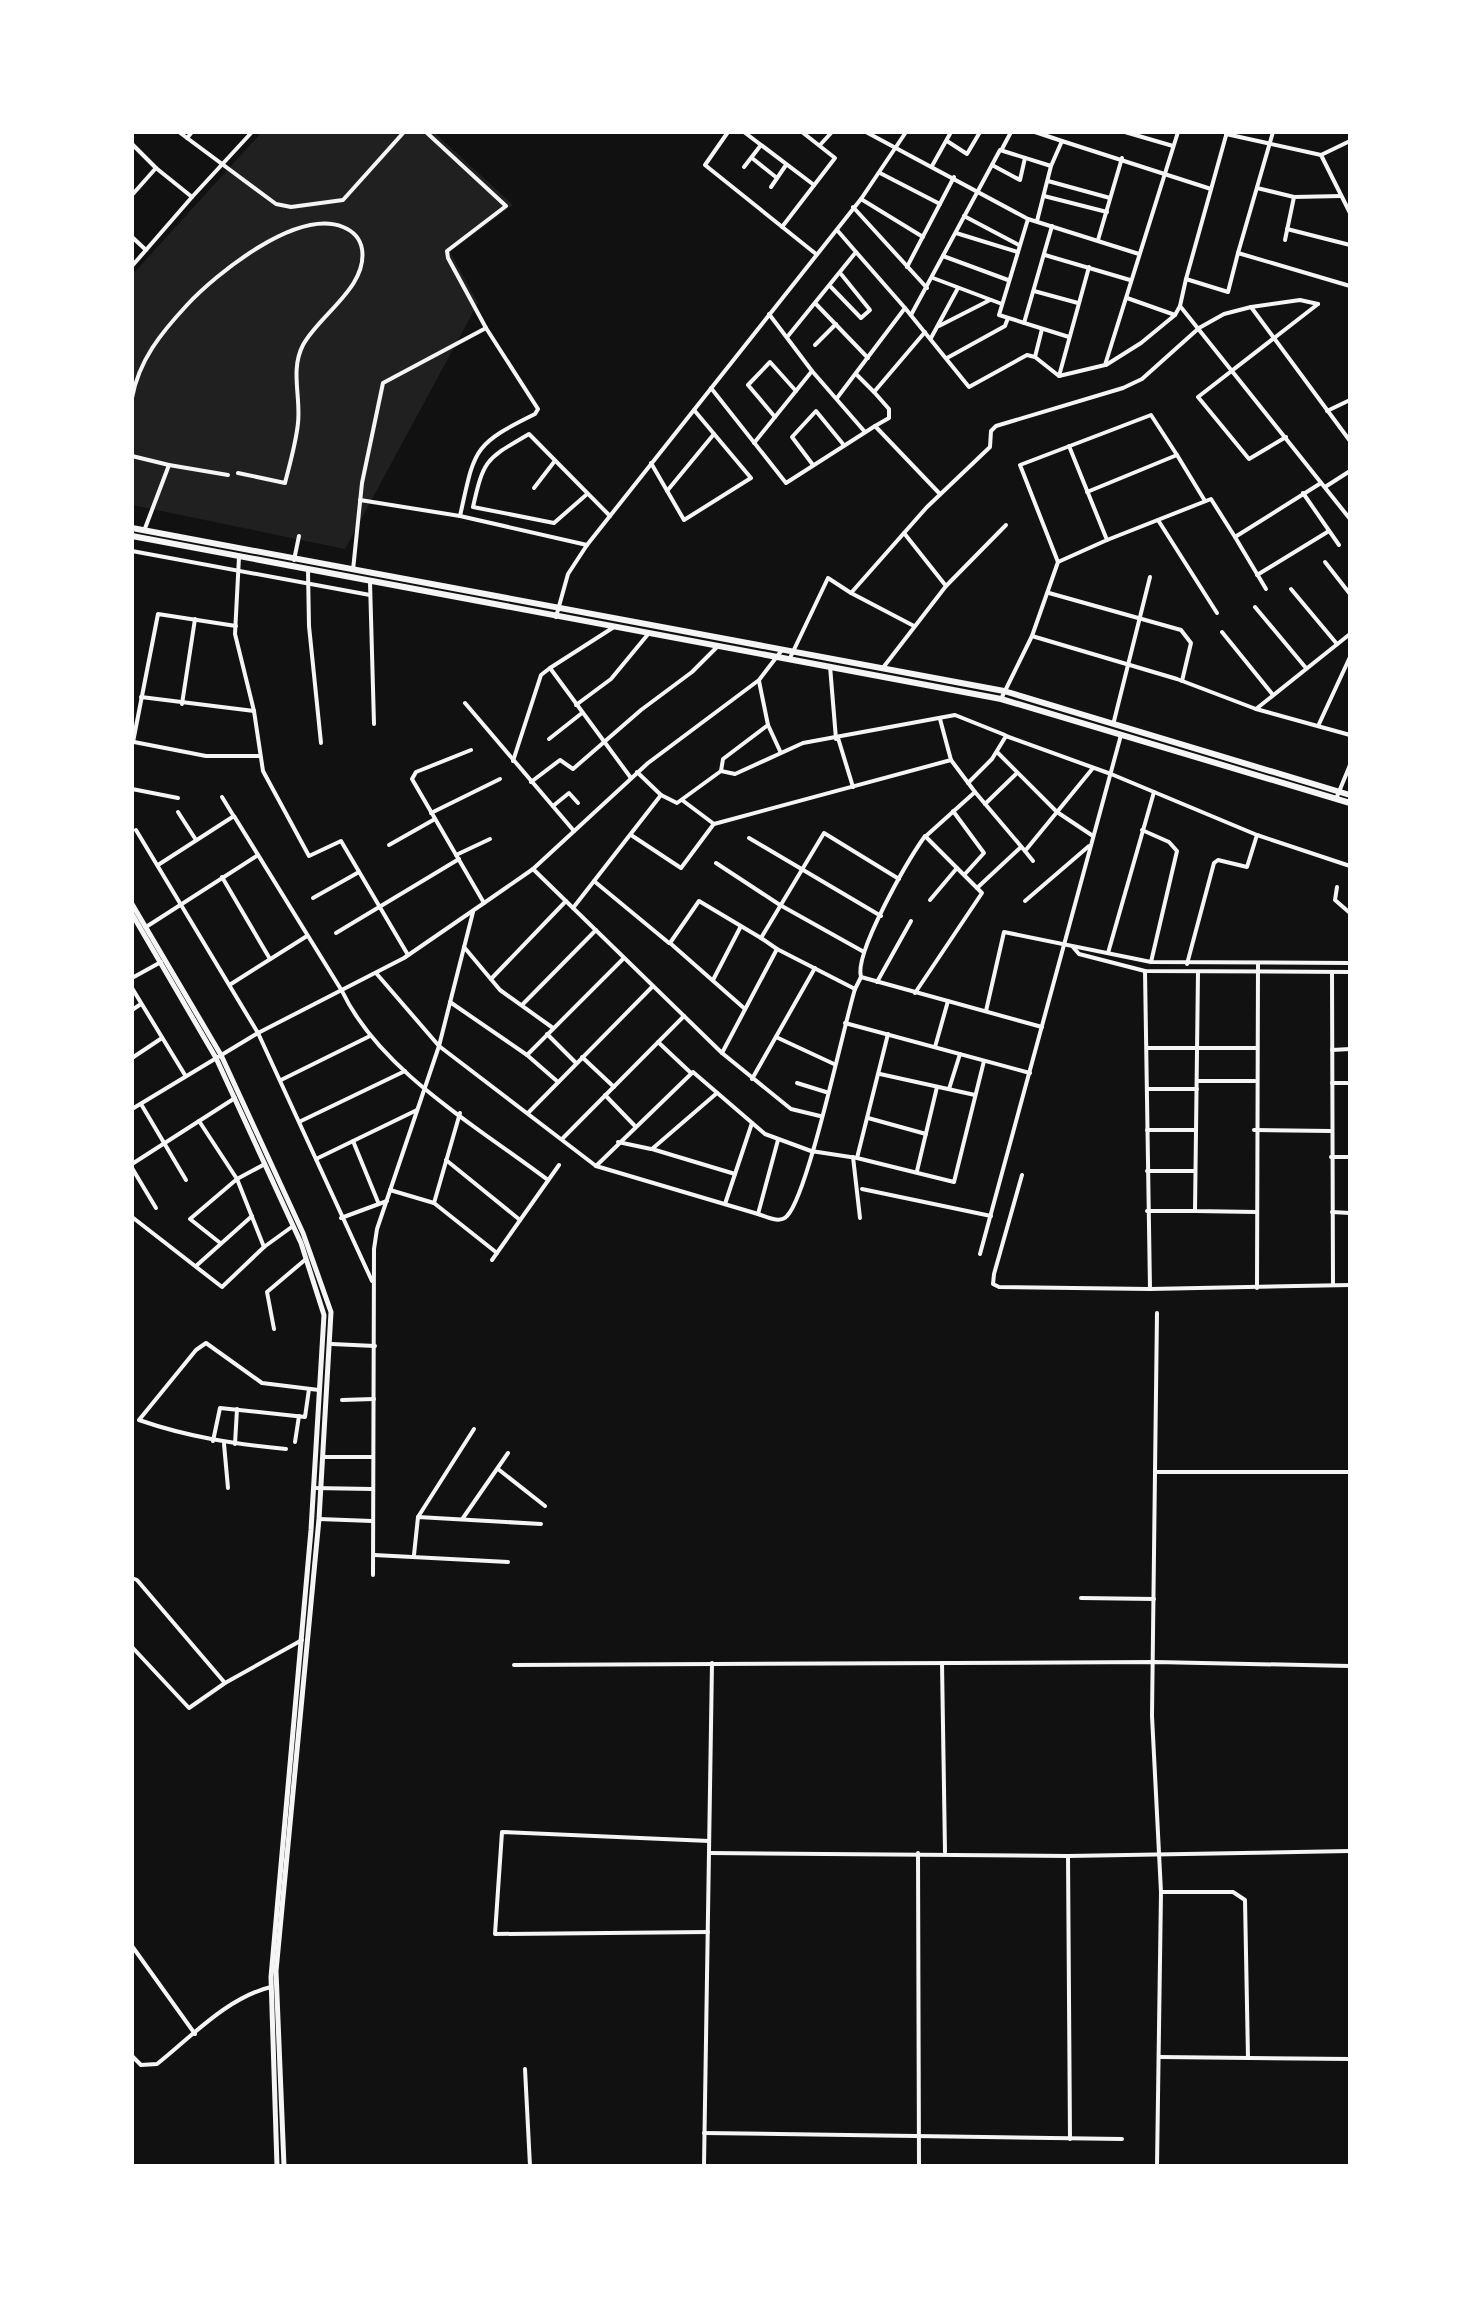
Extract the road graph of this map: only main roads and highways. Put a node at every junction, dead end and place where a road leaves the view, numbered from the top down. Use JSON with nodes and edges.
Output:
{"nodes":[{"id":1,"x":132,"y":528,"type":"edge"},
{"id":2,"x":132,"y":536,"type":"edge"},
{"id":3,"x":557,"y":613,"type":"junction"},
{"id":4,"x":780,"y":653,"type":"junction"},
{"id":5,"x":791,"y":655,"type":"junction"},
{"id":6,"x":1003,"y":695,"type":"junction"},
{"id":7,"x":1337,"y":795,"type":"junction"},
{"id":8,"x":1350,"y":795,"type":"edge"},
{"id":9,"x":1350,"y":803,"type":"edge"},
{"id":10,"x":132,"y":904,"type":"edge"},
{"id":11,"x":132,"y":914,"type":"edge"},
{"id":12,"x":218,"y":1056,"type":"junction"},
{"id":13,"x":317,"y":1488,"type":"junction"},
{"id":14,"x":277,"y":2166,"type":"edge"},
{"id":15,"x":284,"y":2166,"type":"edge"}],
"edges":[{"from":1,"to":3,"type":"main road"},
{"from":2,"to":3,"type":"main road"},
{"from":3,"to":4,"type":"main road"},
{"from":3,"to":4,"type":"main road"},
{"from":4,"to":5,"type":"main road"},
{"from":5,"to":6,"type":"main road"},
{"from":5,"to":6,"type":"main road"},
{"from":6,"to":7,"type":"main road"},
{"from":6,"to":7,"type":"main road"},
{"from":7,"to":8,"type":"main road"},
{"from":7,"to":9,"type":"main road"},
{"from":10,"to":12,"type":"main road"},
{"from":11,"to":12,"type":"main road"},
{"from":12,"to":13,"type":"main road"},
{"from":12,"to":13,"type":"main road"},
{"from":13,"to":14,"type":"main road"},
{"from":13,"to":15,"type":"main road"}]}
